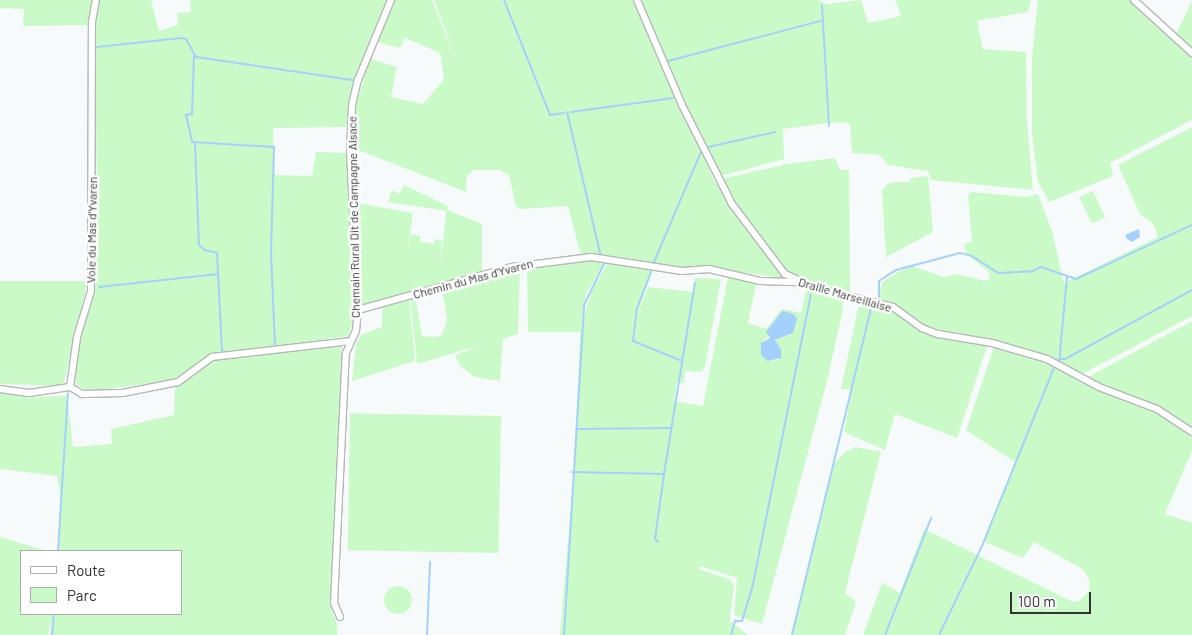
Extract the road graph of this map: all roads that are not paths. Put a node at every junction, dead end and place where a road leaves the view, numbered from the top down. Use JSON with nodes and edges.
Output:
{"nodes":[{"id":1,"x":96,"y":0,"type":"edge"},
{"id":2,"x":391,"y":0,"type":"edge"},
{"id":3,"x":637,"y":0,"type":"edge"},
{"id":4,"x":1134,"y":0,"type":"edge"},
{"id":5,"x":1192,"y":53,"type":"edge"},
{"id":6,"x":798,"y":282,"type":"junction"},
{"id":7,"x":358,"y":310,"type":"junction"},
{"id":8,"x":351,"y":341,"type":"junction"},
{"id":9,"x":70,"y":387,"type":"junction"},
{"id":10,"x":0,"y":389,"type":"edge"},
{"id":11,"x":1192,"y":432,"type":"edge"},
{"id":12,"x":340,"y":617,"type":"dead end"}],
"edges":[{"from":1,"to":9,"type":"street","name":"Voie du Mas d'Yvaren"},
{"from":2,"to":7,"type":"street","name":"Chemain Rural Dit de Campagne Alsace"},
{"from":3,"to":6,"type":"street","name":"Draille Marseillaise"},
{"from":4,"to":5,"type":"street"},
{"from":6,"to":7,"type":"street","name":"Chemin du Mas d'Yvaren"},
{"from":6,"to":11,"type":"street","name":"Draille Marseillaise"},
{"from":7,"to":8,"type":"street","name":"Chemain Rural Dit de Campagne Alsace"},
{"from":8,"to":9,"type":"street"},
{"from":8,"to":12,"type":"street","name":"Chemain Rural Dit de Campagne Alsace"},
{"from":9,"to":10,"type":"street"}]}
